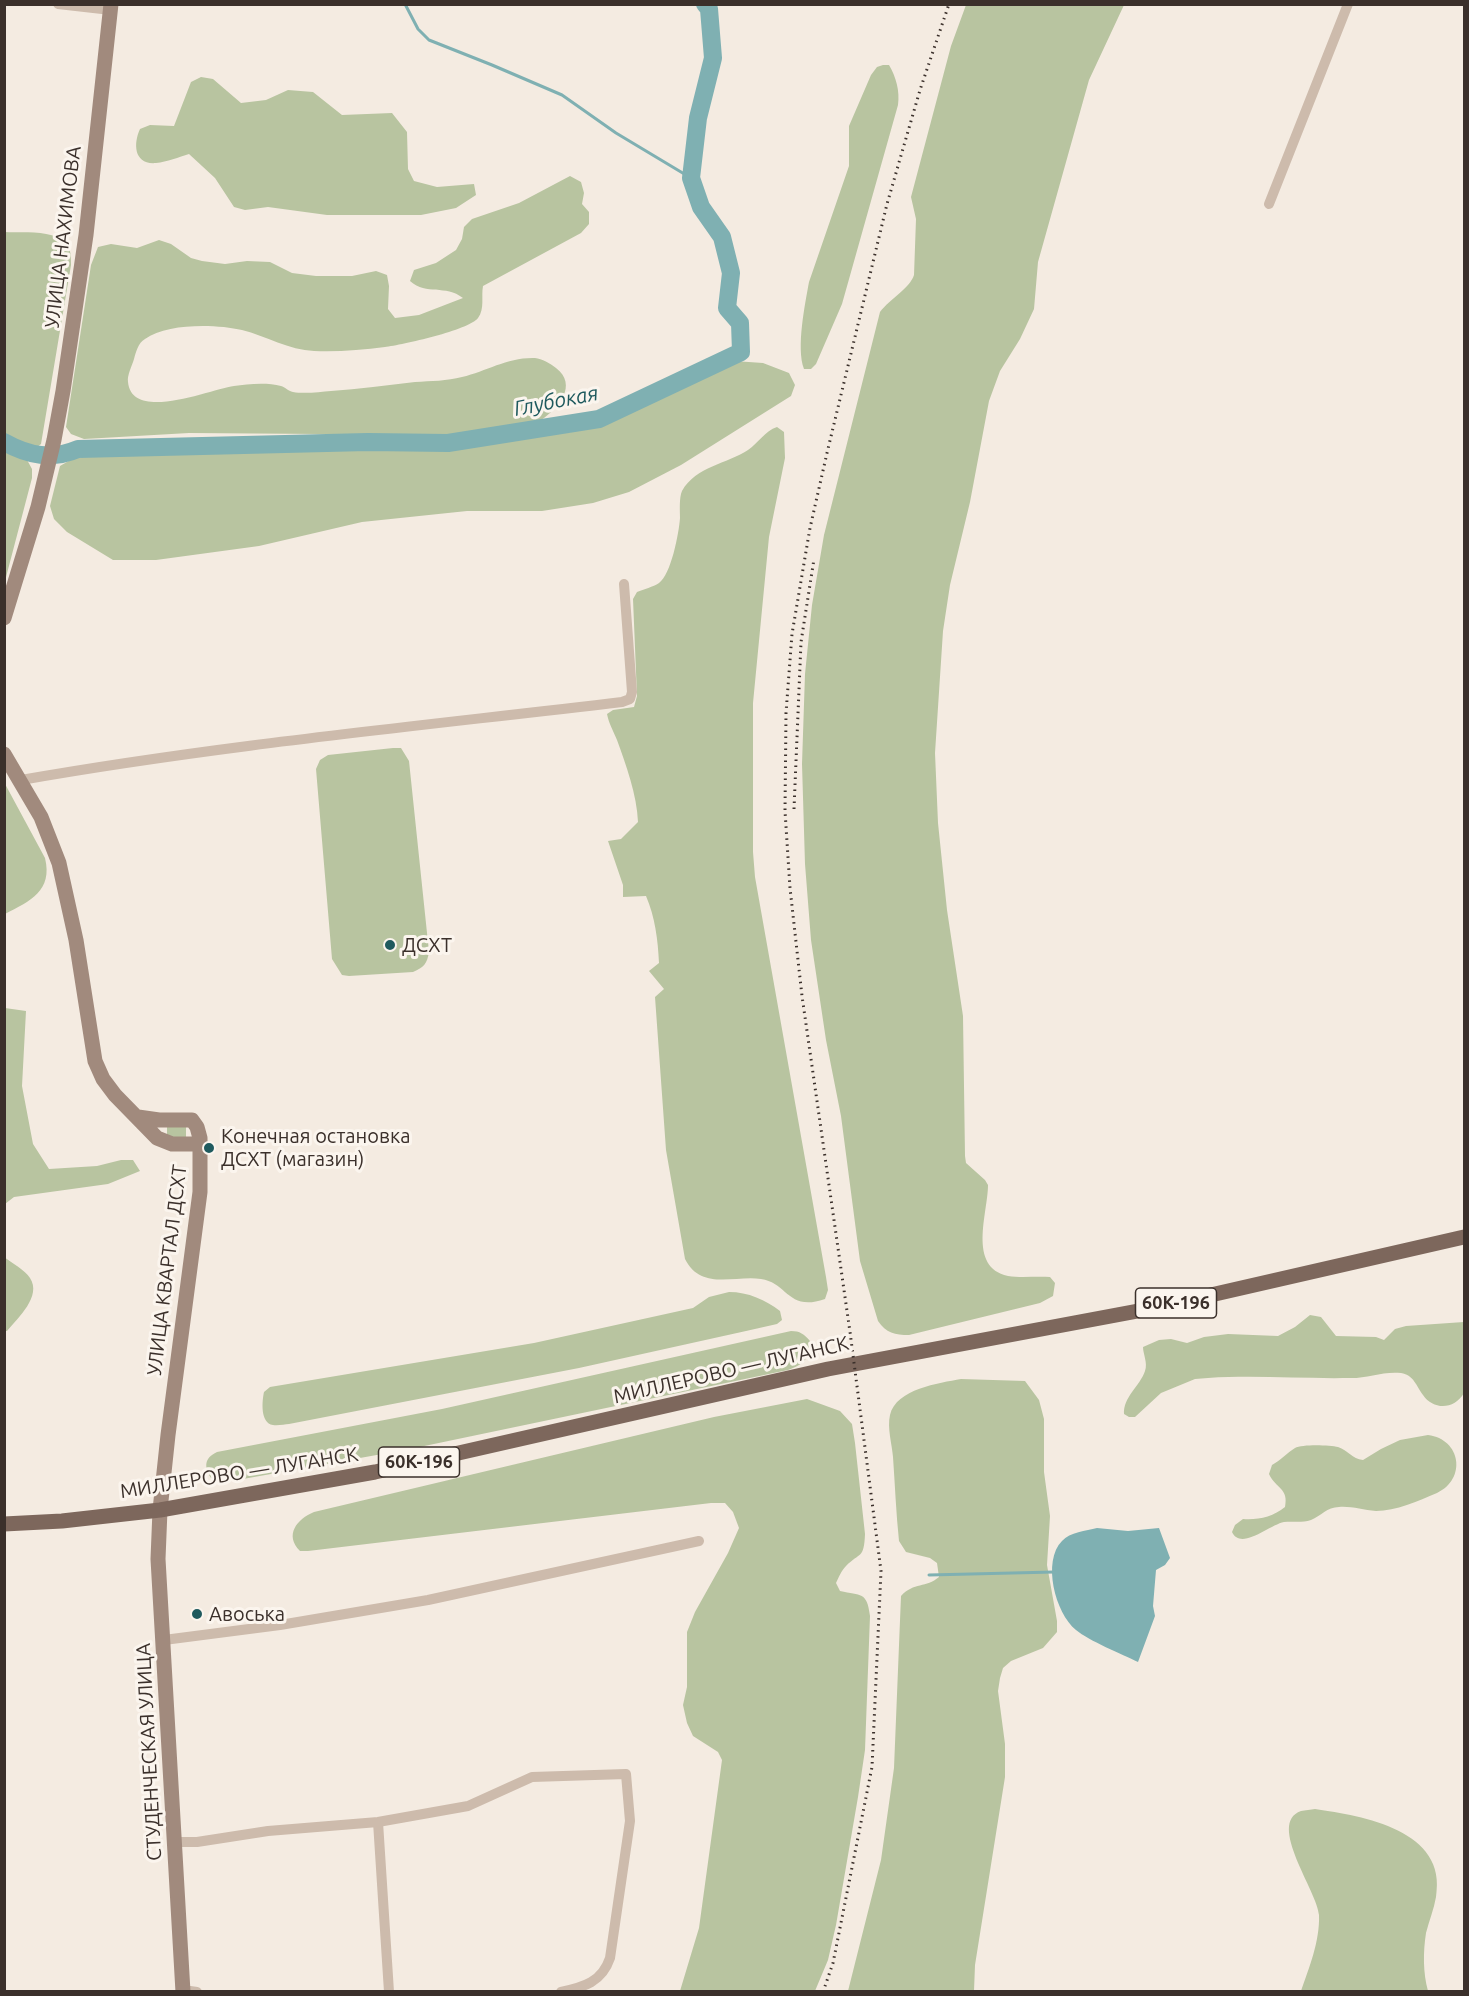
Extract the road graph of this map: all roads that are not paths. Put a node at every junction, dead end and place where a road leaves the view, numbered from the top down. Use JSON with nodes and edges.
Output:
{"nodes":[{"id":1,"x":58,"y":4,"type":"edge"},
{"id":2,"x":1348,"y":4,"type":"edge"},
{"id":3,"x":111,"y":7,"type":"edge"},
{"id":4,"x":1269,"y":204,"type":"dead end"},
{"id":5,"x":624,"y":584,"type":"dead end"},
{"id":6,"x":4,"y":618,"type":"edge"},
{"id":7,"x":4,"y":754,"type":"edge"},
{"id":8,"x":21,"y":780,"type":"junction"},
{"id":9,"x":138,"y":1117,"type":"junction"},
{"id":10,"x":200,"y":1144,"type":"junction"},
{"id":11,"x":1464,"y":1238,"type":"edge"},
{"id":12,"x":159,"y":1510,"type":"junction"},
{"id":13,"x":4,"y":1524,"type":"edge"},
{"id":14,"x":699,"y":1541,"type":"dead end"},
{"id":15,"x":164,"y":1640,"type":"junction"},
{"id":16,"x":378,"y":1822,"type":"junction"},
{"id":17,"x":174,"y":1842,"type":"junction"},
{"id":18,"x":188,"y":1991,"type":"edge"},
{"id":19,"x":389,"y":1992,"type":"edge"},
{"id":20,"x":561,"y":1992,"type":"edge"}],
"edges":[{"from":1,"to":3,"type":"street"},
{"from":2,"to":4,"type":"street"},
{"from":3,"to":6,"type":"street","name":"УЛИЦА НАХИМОВА"},
{"from":5,"to":8,"type":"street"},
{"from":7,"to":8,"type":"street","name":"УЛИЦА КВАРТАЛ ДСХТ"},
{"from":8,"to":9,"type":"street","name":"УЛИЦА КВАРТАЛ ДСХТ"},
{"from":9,"to":10,"type":"street","name":"УЛИЦА КВАРТАЛ ДСХТ"},
{"from":9,"to":10,"type":"street"},
{"from":10,"to":12,"type":"street","name":"УЛИЦА КВАРТАЛ ДСХТ"},
{"from":11,"to":12,"type":"main road","name":"МИЛЛЕРОВО — ЛУГАНСК","number":"60К-196"},
{"from":12,"to":13,"type":"main road","name":"МИЛЛЕРОВО — ЛУГАНСК","number":"60К-196"},
{"from":12,"to":15,"type":"street","name":"СТУДЕНЧЕСКАЯ УЛИЦА"},
{"from":14,"to":15,"type":"street"},
{"from":15,"to":17,"type":"street","name":"СТУДЕНЧЕСКАЯ УЛИЦА"},
{"from":16,"to":17,"type":"street"},
{"from":16,"to":19,"type":"street"},
{"from":16,"to":20,"type":"street"},
{"from":17,"to":18,"type":"street","name":"СТУДЕНЧЕСКАЯ УЛИЦА"}]}
